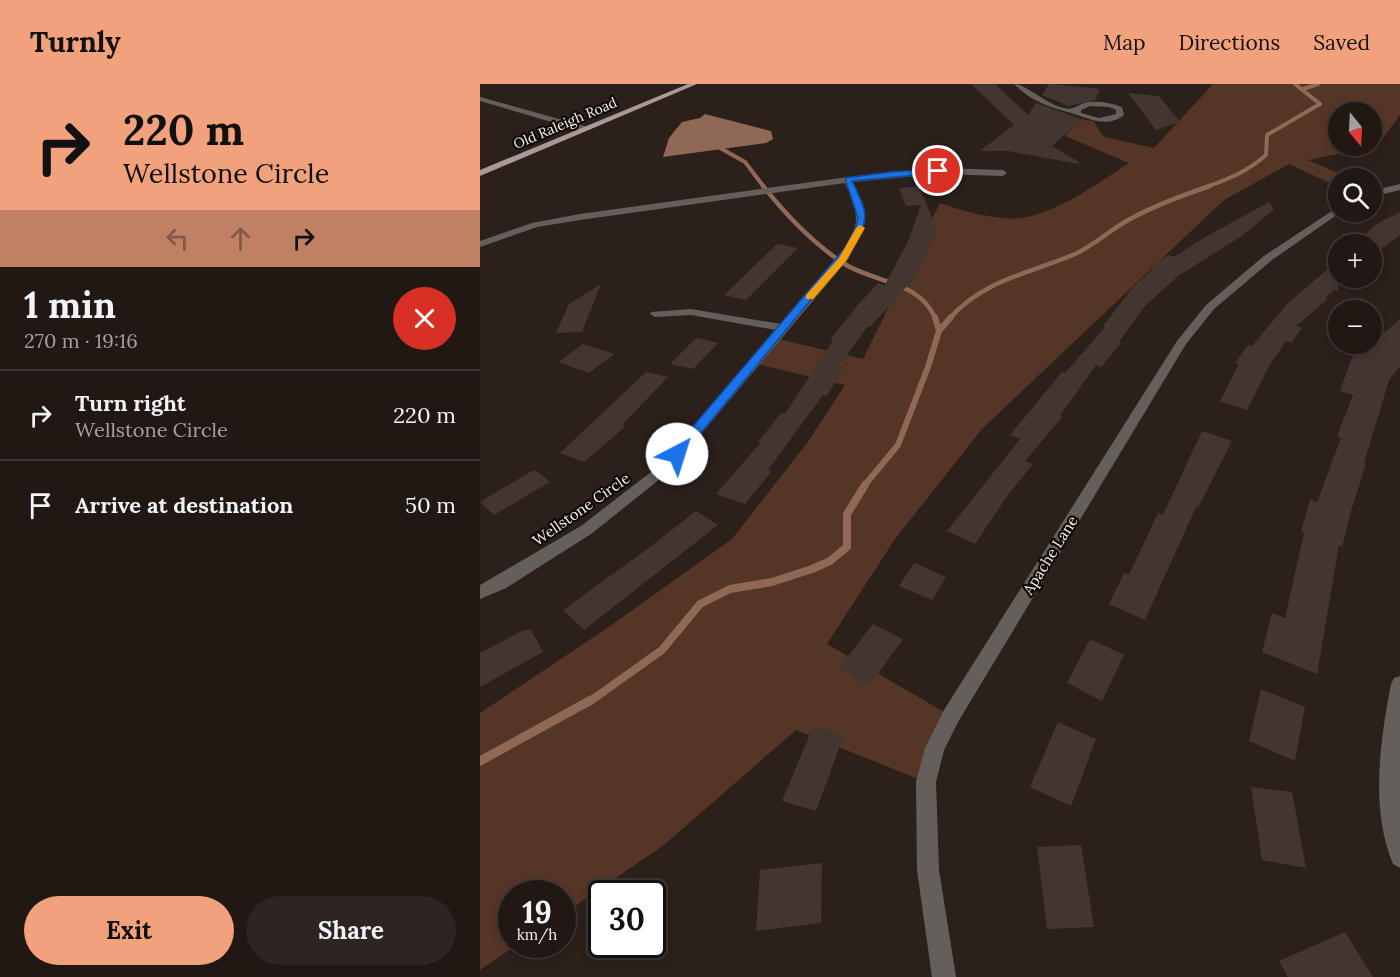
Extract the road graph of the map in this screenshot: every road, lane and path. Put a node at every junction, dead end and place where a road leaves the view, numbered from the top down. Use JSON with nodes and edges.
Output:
{"nodes":[{"id":1,"x":694,"y":84,"type":"edge"},
{"id":2,"x":1017,"y":84,"type":"edge"},
{"id":3,"x":480,"y":99,"type":"edge"},
{"id":4,"x":1077,"y":111,"type":"junction"},
{"id":5,"x":585,"y":129,"type":"junction"},
{"id":6,"x":480,"y":173,"type":"edge"},
{"id":7,"x":1003,"y":174,"type":"dead end"},
{"id":8,"x":848,"y":180,"type":"junction"},
{"id":9,"x":1400,"y":187,"type":"edge"},
{"id":10,"x":1382,"y":191,"type":"edge"},
{"id":11,"x":1328,"y":217,"type":"edge"},
{"id":12,"x":480,"y":244,"type":"edge"},
{"id":13,"x":655,"y":314,"type":"dead end"},
{"id":14,"x":782,"y":328,"type":"junction"},
{"id":15,"x":480,"y":592,"type":"edge"},
{"id":16,"x":1400,"y":684,"type":"edge"},
{"id":17,"x":1400,"y":857,"type":"edge"},
{"id":18,"x":944,"y":977,"type":"edge"}],
"edges":[{"from":1,"to":5,"type":"main road","name":"Old Raleigh Road"},
{"from":2,"to":4,"type":"street"},
{"from":3,"to":5,"type":"street"},
{"from":4,"to":4,"type":"street"},
{"from":5,"to":6,"type":"main road","name":"Old Raleigh Road"},
{"from":7,"to":8,"type":"street"},
{"from":8,"to":12,"type":"street"},
{"from":8,"to":14,"type":"street","name":"Wellstone Circle"},
{"from":9,"to":10,"type":"street"},
{"from":11,"to":18,"type":"street","name":"Apache Lane"},
{"from":13,"to":14,"type":"street"},
{"from":14,"to":15,"type":"street","name":"Wellstone Circle"},
{"from":16,"to":17,"type":"street"}]}
